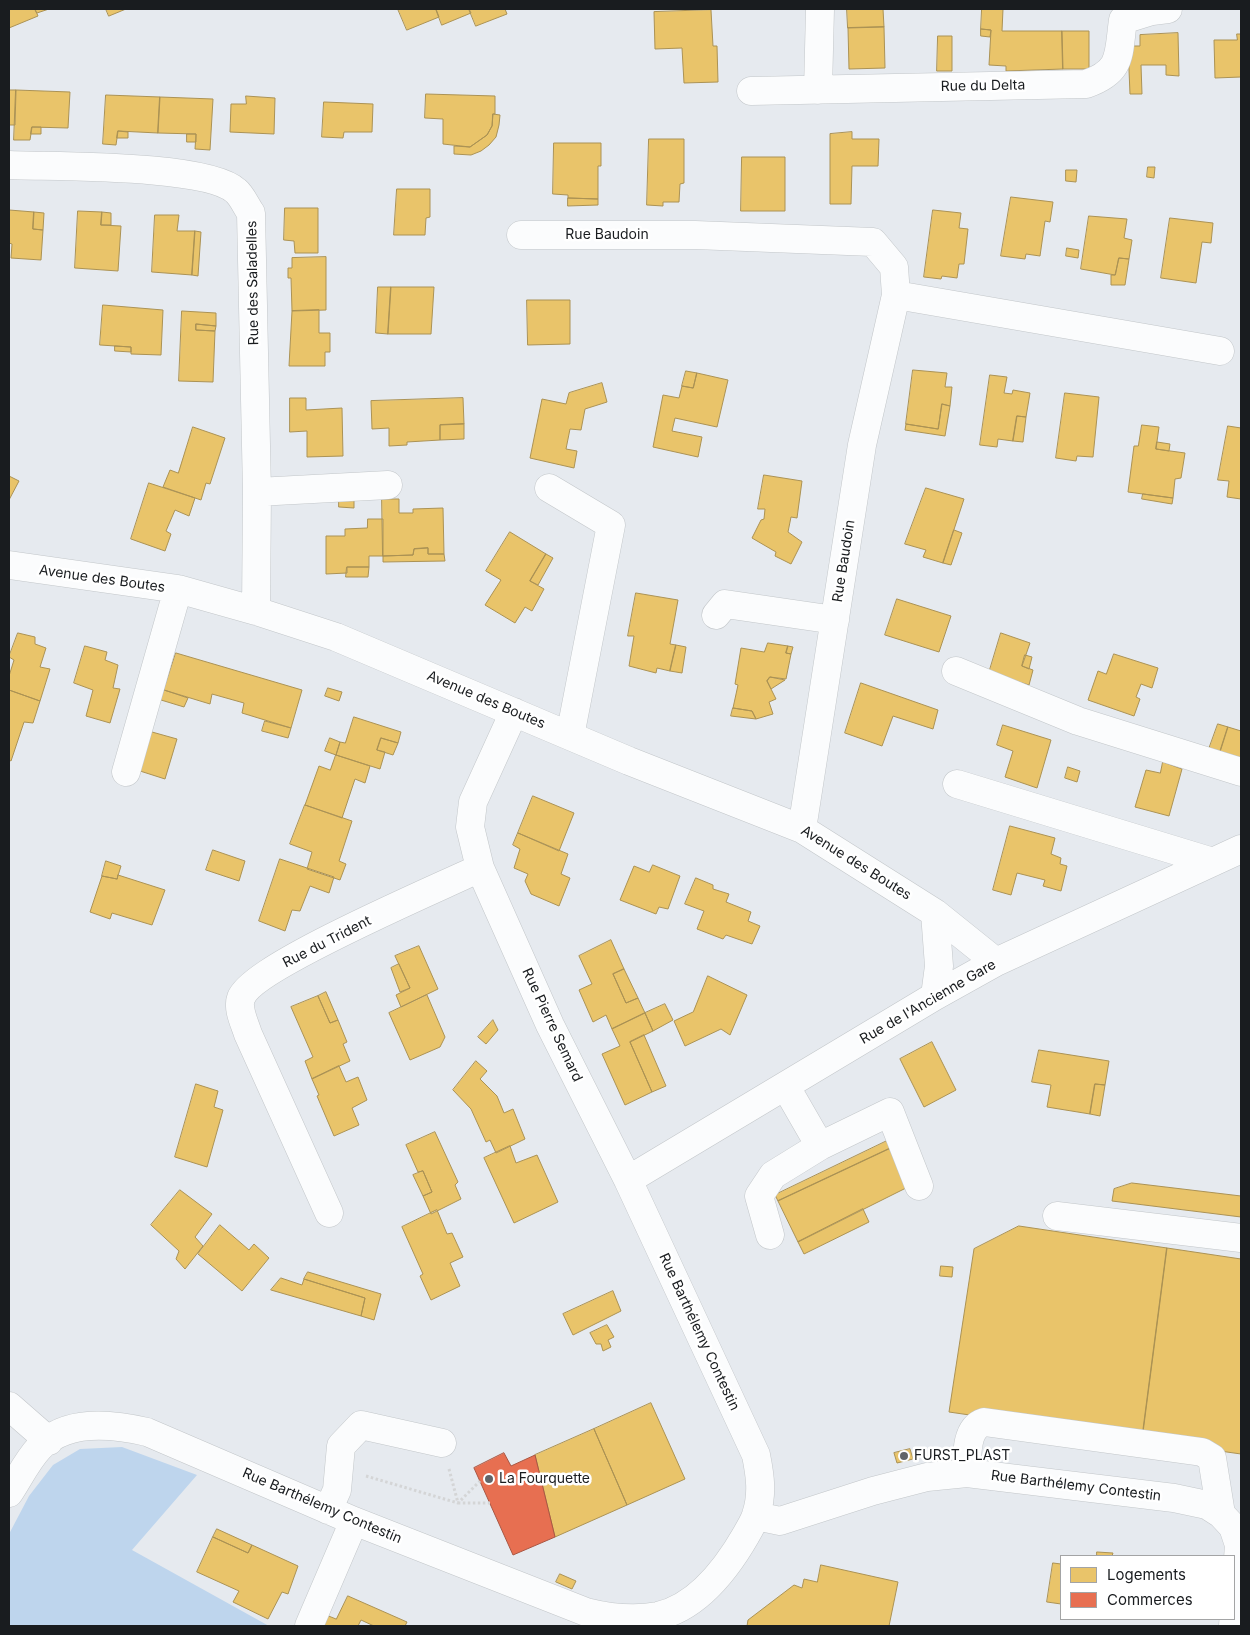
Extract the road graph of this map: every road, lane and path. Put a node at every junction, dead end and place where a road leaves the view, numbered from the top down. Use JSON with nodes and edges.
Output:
{"nodes":[{"id":1,"x":820,"y":9,"type":"edge"},
{"id":2,"x":1168,"y":9,"type":"edge"},
{"id":3,"x":818,"y":90,"type":"junction"},
{"id":4,"x":751,"y":91,"type":"dead end"},
{"id":5,"x":9,"y":165,"type":"edge"},
{"id":6,"x":521,"y":234,"type":"dead end"},
{"id":7,"x":896,"y":295,"type":"junction"},
{"id":8,"x":1220,"y":351,"type":"dead end"},
{"id":9,"x":388,"y":485,"type":"dead end"},
{"id":10,"x":549,"y":488,"type":"dead end"},
{"id":11,"x":257,"y":492,"type":"junction"},
{"id":12,"x":9,"y":565,"type":"edge"},
{"id":13,"x":178,"y":589,"type":"junction"},
{"id":14,"x":256,"y":610,"type":"junction"},
{"id":15,"x":716,"y":615,"type":"dead end"},
{"id":16,"x":835,"y":620,"type":"junction"},
{"id":17,"x":956,"y":671,"type":"dead end"},
{"id":18,"x":514,"y":712,"type":"junction"},
{"id":19,"x":570,"y":736,"type":"junction"},
{"id":20,"x":126,"y":772,"type":"dead end"},
{"id":21,"x":1241,"y":772,"type":"edge"},
{"id":22,"x":957,"y":784,"type":"dead end"},
{"id":23,"x":802,"y":829,"type":"junction"},
{"id":24,"x":1241,"y":849,"type":"edge"},
{"id":25,"x":1213,"y":862,"type":"junction"},
{"id":26,"x":480,"y":868,"type":"junction"},
{"id":27,"x":935,"y":913,"type":"junction"},
{"id":28,"x":996,"y":962,"type":"junction"},
{"id":29,"x":935,"y":996,"type":"junction"},
{"id":30,"x":786,"y":1087,"type":"junction"},
{"id":31,"x":820,"y":1146,"type":"junction"},
{"id":32,"x":628,"y":1180,"type":"junction"},
{"id":33,"x":919,"y":1186,"type":"dead end"},
{"id":34,"x":329,"y":1213,"type":"dead end"},
{"id":35,"x":1057,"y":1216,"type":"dead end"},
{"id":36,"x":770,"y":1235,"type":"dead end"},
{"id":37,"x":1241,"y":1238,"type":"edge"},
{"id":38,"x":9,"y":1406,"type":"edge"},
{"id":39,"x":49,"y":1441,"type":"junction"},
{"id":40,"x":442,"y":1443,"type":"joint"},
{"id":41,"x":18,"y":1462,"type":"edge"},
{"id":42,"x":340,"y":1469,"type":"junction"},
{"id":43,"x":967,"y":1473,"type":"junction"},
{"id":44,"x":480,"y":1481,"type":"dead end"},
{"id":45,"x":9,"y":1493,"type":"edge"},
{"id":46,"x":458,"y":1503,"type":"junction"},
{"id":47,"x":490,"y":1503,"type":"dead end"},
{"id":48,"x":328,"y":1510,"type":"junction"},
{"id":49,"x":1221,"y":1514,"type":"junction"},
{"id":50,"x":756,"y":1516,"type":"junction"},
{"id":51,"x":354,"y":1521,"type":"junction"},
{"id":52,"x":1240,"y":1543,"type":"edge"},
{"id":53,"x":1235,"y":1602,"type":"edge"},
{"id":54,"x":663,"y":1621,"type":"edge"},
{"id":55,"x":308,"y":1626,"type":"edge"}],
"edges":[{"from":1,"to":3,"type":"street"},
{"from":2,"to":3,"type":"street","name":"Rue du Delta"},
{"from":3,"to":4,"type":"street","name":"Rue du Delta"},
{"from":5,"to":11,"type":"street","name":"Rue des Saladelles"},
{"from":6,"to":7,"type":"street","name":"Rue Baudoin"},
{"from":7,"to":8,"type":"street"},
{"from":7,"to":16,"type":"street","name":"Rue Baudoin"},
{"from":9,"to":11,"type":"street"},
{"from":10,"to":19,"type":"street"},
{"from":11,"to":14,"type":"street","name":"Rue des Saladelles"},
{"from":12,"to":13,"type":"street","name":"Avenue des Boutes"},
{"from":13,"to":14,"type":"street","name":"Avenue des Boutes"},
{"from":13,"to":20,"type":"street"},
{"from":14,"to":18,"type":"street","name":"Avenue des Boutes"},
{"from":15,"to":16,"type":"street"},
{"from":16,"to":23,"type":"street","name":"Rue Baudoin"},
{"from":17,"to":21,"type":"street"},
{"from":18,"to":19,"type":"street","name":"Avenue des Boutes"},
{"from":18,"to":26,"type":"street"},
{"from":19,"to":23,"type":"street","name":"Avenue des Boutes"},
{"from":22,"to":25,"type":"street"},
{"from":23,"to":27,"type":"street","name":"Avenue des Boutes"},
{"from":24,"to":25,"type":"street","name":"Rue de l'Ancienne Gare"},
{"from":25,"to":28,"type":"street","name":"Rue de l'Ancienne Gare"},
{"from":26,"to":32,"type":"street","name":"Rue Pierre Semard"},
{"from":26,"to":34,"type":"street","name":"Rue du Trident"},
{"from":27,"to":28,"type":"street","name":"Avenue des Boutes"},
{"from":27,"to":29,"type":"street"},
{"from":28,"to":29,"type":"street","name":"Rue de l'Ancienne Gare"},
{"from":29,"to":30,"type":"street","name":"Rue de l'Ancienne Gare"},
{"from":30,"to":31,"type":"street"},
{"from":30,"to":32,"type":"street","name":"Rue de l'Ancienne Gare"},
{"from":31,"to":33,"type":"street"},
{"from":31,"to":36,"type":"street"},
{"from":32,"to":50,"type":"street","name":"Rue Barthélemy Contestin"},
{"from":35,"to":37,"type":"street"},
{"from":38,"to":39,"type":"street"},
{"from":39,"to":41,"type":"street","name":"Rue Barthélemy Contestin"},
{"from":39,"to":48,"type":"street","name":"Rue Barthélemy Contestin"},
{"from":40,"to":42,"type":"street"},
{"from":40,"to":46,"type":"path"},
{"from":41,"to":45,"type":"street","name":"Rue Barthélemy Contestin"},
{"from":42,"to":46,"type":"path"},
{"from":42,"to":48,"type":"street"},
{"from":43,"to":49,"type":"street","name":"Rue Barthélemy Contestin"},
{"from":43,"to":49,"type":"street"},
{"from":43,"to":50,"type":"street","name":"Rue Barthélemy Contestin"},
{"from":44,"to":46,"type":"path"},
{"from":46,"to":47,"type":"path"},
{"from":48,"to":51,"type":"street","name":"Rue Barthélemy Contestin"},
{"from":49,"to":52,"type":"street","name":"Rue Barthélemy Contestin"},
{"from":50,"to":54,"type":"street","name":"Rue Barthélemy Contestin"},
{"from":51,"to":54,"type":"street","name":"Rue Barthélemy Contestin"},
{"from":51,"to":55,"type":"street"},
{"from":52,"to":53,"type":"street","name":"Rue Barthélemy Contestin"}]}
